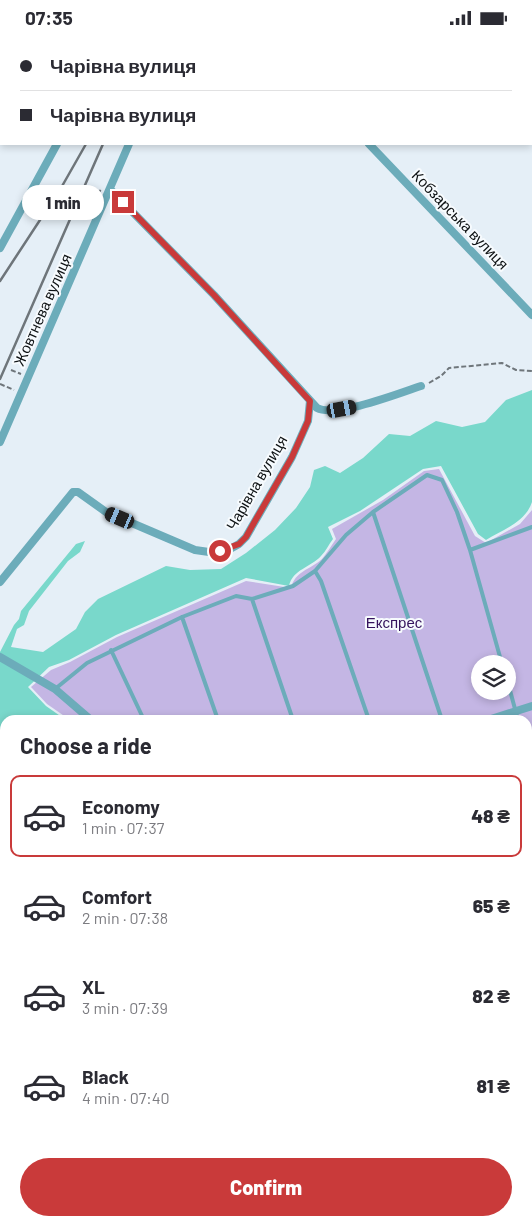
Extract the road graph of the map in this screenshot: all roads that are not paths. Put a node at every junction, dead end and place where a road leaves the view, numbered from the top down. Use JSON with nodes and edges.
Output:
{"nodes":[{"id":1,"x":57,"y":145,"type":"edge"},
{"id":2,"x":128,"y":145,"type":"edge"},
{"id":3,"x":370,"y":145,"type":"edge"},
{"id":4,"x":106,"y":190,"type":"junction"},
{"id":5,"x":0,"y":248,"type":"edge"},
{"id":6,"x":532,"y":315,"type":"edge"},
{"id":7,"x":422,"y":386,"type":"road end"},
{"id":8,"x":310,"y":401,"type":"junction"},
{"id":9,"x":0,"y":442,"type":"edge"},
{"id":10,"x":373,"y":512,"type":"junction"},
{"id":11,"x":532,"y":527,"type":"edge"},
{"id":12,"x":470,"y":550,"type":"junction"},
{"id":13,"x":314,"y":571,"type":"junction"},
{"id":14,"x":0,"y":582,"type":"edge"},
{"id":15,"x":252,"y":599,"type":"junction"},
{"id":16,"x":182,"y":617,"type":"junction"},
{"id":17,"x":111,"y":650,"type":"junction"},
{"id":18,"x":499,"y":655,"type":"edge"},
{"id":19,"x":0,"y":657,"type":"edge"},
{"id":20,"x":55,"y":689,"type":"junction"},
{"id":21,"x":512,"y":700,"type":"edge"},
{"id":22,"x":532,"y":706,"type":"edge"},
{"id":23,"x":515,"y":711,"type":"junction"},
{"id":24,"x":85,"y":715,"type":"edge"},
{"id":25,"x":142,"y":715,"type":"edge"},
{"id":26,"x":216,"y":715,"type":"edge"},
{"id":27,"x":291,"y":715,"type":"edge"},
{"id":28,"x":367,"y":715,"type":"edge"},
{"id":29,"x":440,"y":715,"type":"edge"},
{"id":30,"x":503,"y":715,"type":"edge"},
{"id":31,"x":516,"y":715,"type":"edge"}],
"edges":[{"from":1,"to":5,"type":"street"},
{"from":2,"to":4,"type":"street","name":"Жовтнева вулиця"},
{"from":3,"to":6,"type":"street","name":"Кобзарська вулиця"},
{"from":4,"to":8,"type":"street"},
{"from":4,"to":9,"type":"street","name":"Жовтнева вулиця"},
{"from":7,"to":8,"type":"street"},
{"from":8,"to":14,"type":"street","name":"Чарівна вулиця"},
{"from":10,"to":12,"type":"lane"},
{"from":10,"to":13,"type":"lane"},
{"from":10,"to":29,"type":"lane"},
{"from":11,"to":12,"type":"lane"},
{"from":12,"to":18,"type":"lane"},
{"from":13,"to":15,"type":"lane"},
{"from":13,"to":28,"type":"lane"},
{"from":15,"to":16,"type":"lane"},
{"from":15,"to":27,"type":"lane"},
{"from":16,"to":17,"type":"lane"},
{"from":16,"to":26,"type":"lane"},
{"from":17,"to":20,"type":"lane"},
{"from":17,"to":25,"type":"lane"},
{"from":19,"to":20,"type":"street"},
{"from":20,"to":24,"type":"street"},
{"from":21,"to":23,"type":"lane"},
{"from":22,"to":23,"type":"street"},
{"from":23,"to":30,"type":"street"},
{"from":23,"to":31,"type":"lane"}]}
